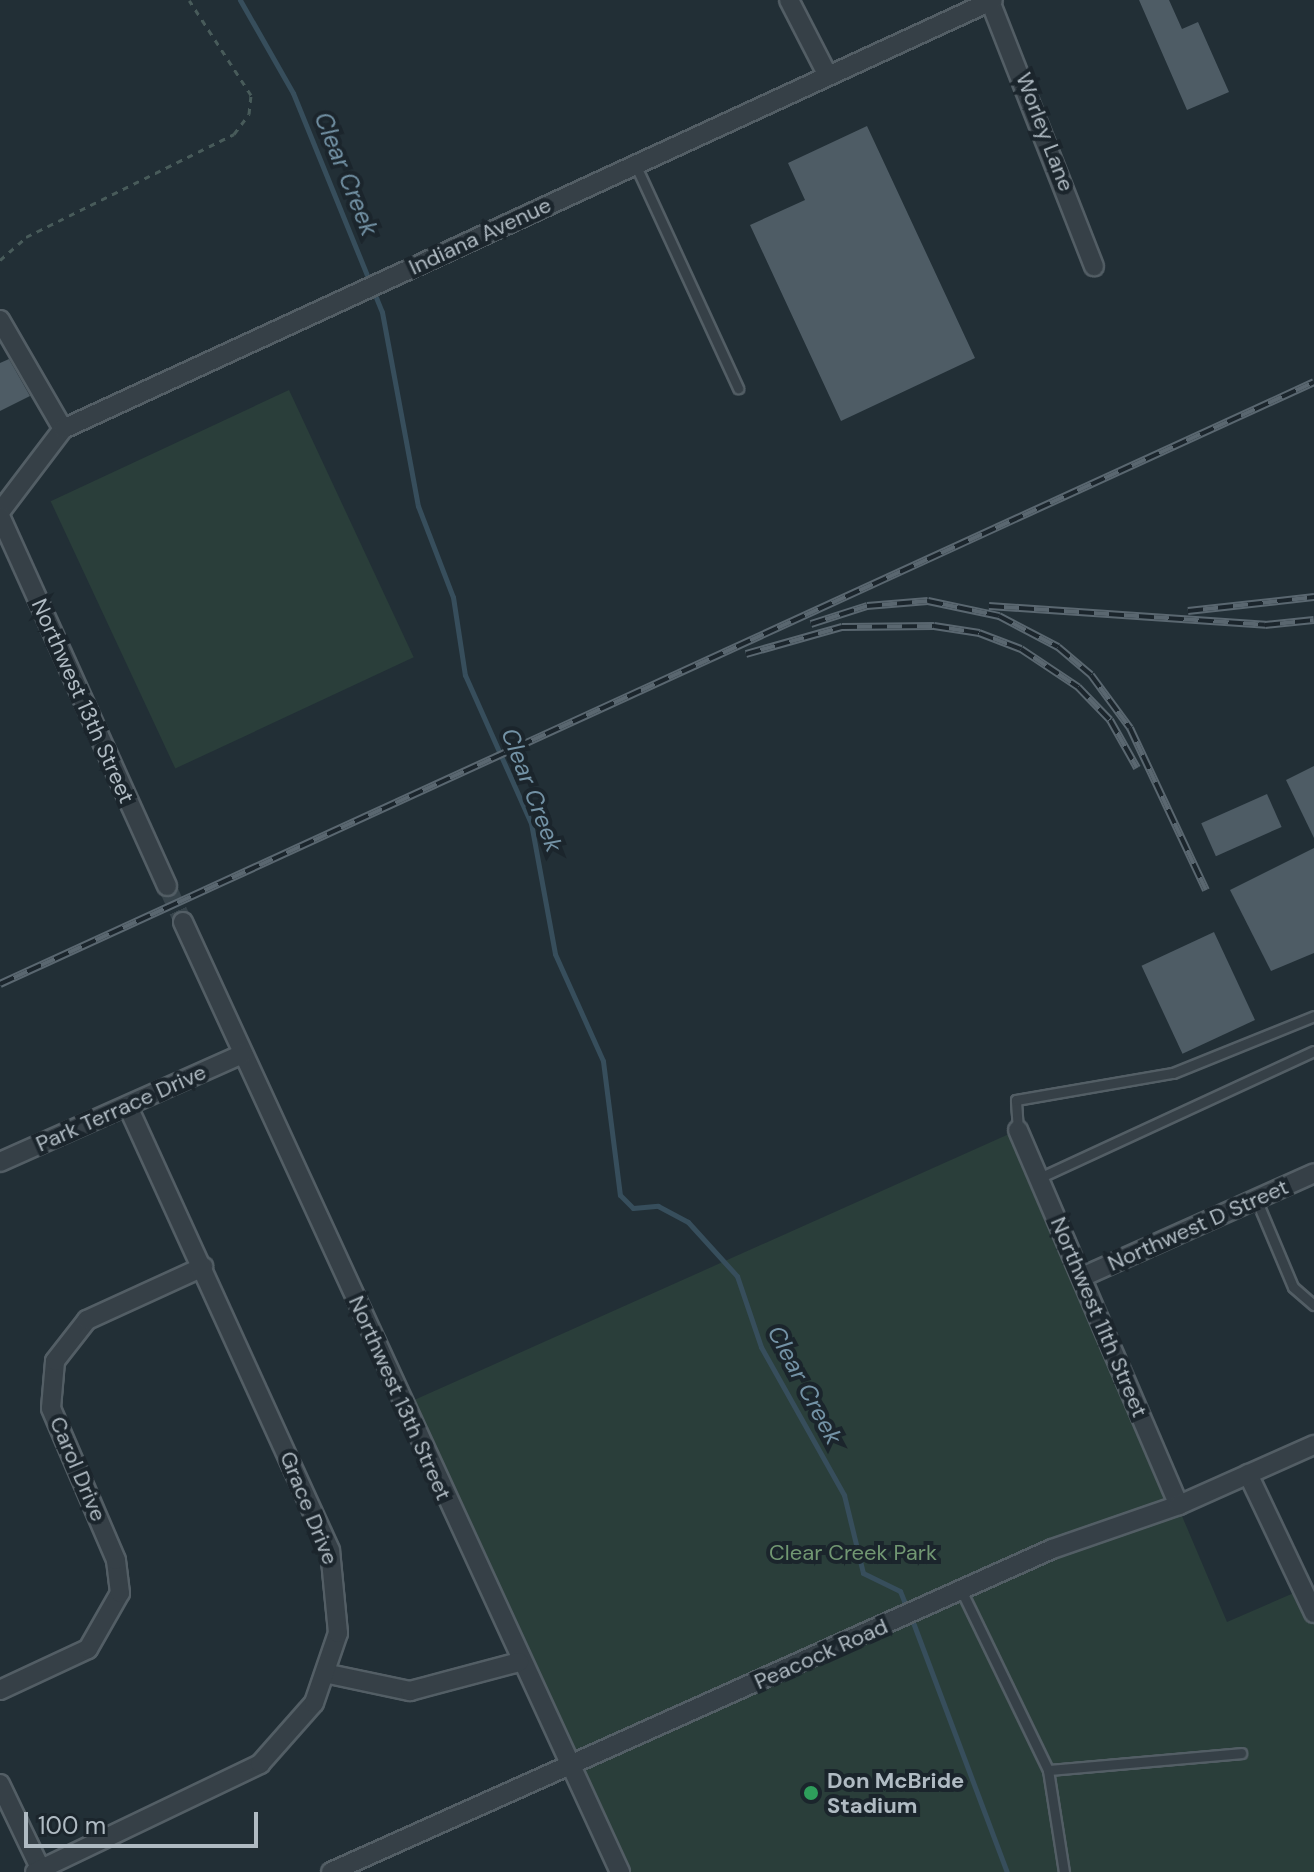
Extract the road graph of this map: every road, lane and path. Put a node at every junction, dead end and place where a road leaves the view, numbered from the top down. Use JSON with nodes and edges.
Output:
{"nodes":[{"id":1,"x":189,"y":0,"type":"edge"},
{"id":2,"x":789,"y":0,"type":"edge"},
{"id":3,"x":991,"y":1,"type":"edge"},
{"id":4,"x":969,"y":5,"type":"edge"},
{"id":5,"x":828,"y":76,"type":"junction"},
{"id":6,"x":635,"y":164,"type":"junction"},
{"id":7,"x":0,"y":260,"type":"edge"},
{"id":8,"x":1094,"y":266,"type":"dead end"},
{"id":9,"x":0,"y":320,"type":"edge"},
{"id":10,"x":738,"y":388,"type":"dead end"},
{"id":11,"x":63,"y":429,"type":"junction"},
{"id":12,"x":0,"y":514,"type":"edge"},
{"id":13,"x":167,"y":886,"type":"tunnel mouth"},
{"id":14,"x":183,"y":922,"type":"tunnel mouth"},
{"id":15,"x":1314,"y":1016,"type":"edge"},
{"id":16,"x":1314,"y":1051,"type":"edge"},
{"id":17,"x":243,"y":1054,"type":"junction"},
{"id":18,"x":128,"y":1106,"type":"junction"},
{"id":19,"x":1018,"y":1130,"type":"joint"},
{"id":20,"x":0,"y":1162,"type":"edge"},
{"id":21,"x":1314,"y":1173,"type":"edge"},
{"id":22,"x":1039,"y":1178,"type":"junction"},
{"id":23,"x":1256,"y":1199,"type":"junction"},
{"id":24,"x":203,"y":1267,"type":"junction"},
{"id":25,"x":1082,"y":1277,"type":"junction"},
{"id":26,"x":1314,"y":1305,"type":"edge"},
{"id":27,"x":1314,"y":1445,"type":"edge"},
{"id":28,"x":1248,"y":1474,"type":"junction"},
{"id":29,"x":1179,"y":1505,"type":"junction"},
{"id":30,"x":1308,"y":1587,"type":"edge"},
{"id":31,"x":957,"y":1594,"type":"junction"},
{"id":32,"x":1314,"y":1613,"type":"edge"},
{"id":33,"x":519,"y":1662,"type":"junction"},
{"id":34,"x":329,"y":1674,"type":"junction"},
{"id":35,"x":0,"y":1690,"type":"edge"},
{"id":36,"x":1241,"y":1753,"type":"dead end"},
{"id":37,"x":571,"y":1765,"type":"junction"},
{"id":38,"x":1048,"y":1770,"type":"junction"},
{"id":39,"x":0,"y":1784,"type":"edge"},
{"id":40,"x":38,"y":1870,"type":"edge"},
{"id":41,"x":331,"y":1872,"type":"edge"},
{"id":42,"x":620,"y":1872,"type":"edge"},
{"id":43,"x":1064,"y":1872,"type":"edge"}],
"edges":[{"from":1,"to":7,"type":"path"},
{"from":2,"to":5,"type":"street"},
{"from":3,"to":4,"type":"street","name":"Indiana Avenue"},
{"from":3,"to":8,"type":"street","name":"Worley Lane"},
{"from":4,"to":5,"type":"street","name":"Indiana Avenue"},
{"from":5,"to":6,"type":"street","name":"Indiana Avenue"},
{"from":6,"to":10,"type":"lane"},
{"from":6,"to":11,"type":"street","name":"Indiana Avenue"},
{"from":9,"to":11,"type":"street"},
{"from":11,"to":12,"type":"street","name":"Indiana Avenue"},
{"from":12,"to":13,"type":"street","name":"Northwest 13th Street"},
{"from":14,"to":17,"type":"street","name":"Northwest 13th Street"},
{"from":15,"to":19,"type":"lane"},
{"from":16,"to":22,"type":"lane"},
{"from":17,"to":18,"type":"street","name":"Park Terrace Drive"},
{"from":17,"to":33,"type":"street","name":"Northwest 13th Street"},
{"from":18,"to":20,"type":"street","name":"Park Terrace Drive"},
{"from":18,"to":24,"type":"street","name":"Grace Drive"},
{"from":19,"to":22,"type":"street","name":"Northwest 11th Street"},
{"from":21,"to":23,"type":"street","name":"Northwest D Street"},
{"from":22,"to":25,"type":"street","name":"Northwest 11th Street"},
{"from":23,"to":25,"type":"street","name":"Northwest D Street"},
{"from":23,"to":26,"type":"lane"},
{"from":24,"to":34,"type":"street","name":"Grace Drive"},
{"from":24,"to":35,"type":"street","name":"Carol Drive"},
{"from":25,"to":29,"type":"street","name":"Northwest 11th Street"},
{"from":27,"to":28,"type":"street","name":"Peacock Road"},
{"from":28,"to":29,"type":"street","name":"Peacock Road"},
{"from":28,"to":30,"type":"street"},
{"from":29,"to":31,"type":"street","name":"Peacock Road"},
{"from":30,"to":32,"type":"street"},
{"from":31,"to":37,"type":"street","name":"Peacock Road"},
{"from":31,"to":38,"type":"lane"},
{"from":33,"to":34,"type":"street"},
{"from":33,"to":37,"type":"street","name":"Northwest 13th Street"},
{"from":34,"to":40,"type":"street","name":"Grace Drive"},
{"from":36,"to":38,"type":"lane"},
{"from":37,"to":41,"type":"street","name":"Peacock Road"},
{"from":37,"to":42,"type":"street","name":"Northwest 13th Street"},
{"from":38,"to":43,"type":"lane"},
{"from":39,"to":40,"type":"street"}]}
